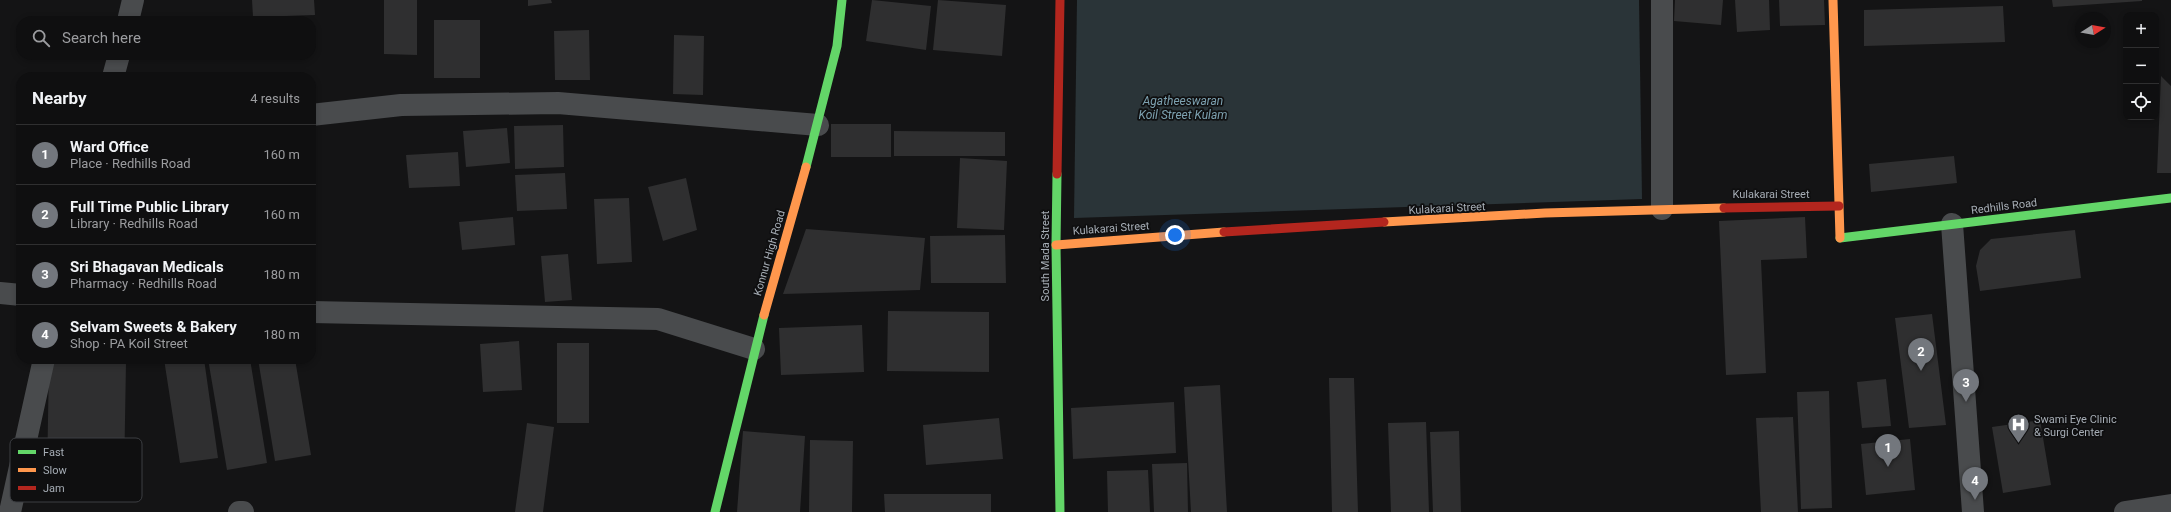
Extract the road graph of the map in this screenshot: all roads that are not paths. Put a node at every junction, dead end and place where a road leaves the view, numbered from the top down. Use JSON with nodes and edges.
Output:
{"nodes":[{"id":1,"x":133,"y":0,"type":"edge"},
{"id":2,"x":842,"y":0,"type":"edge"},
{"id":3,"x":1060,"y":0,"type":"edge"},
{"id":4,"x":1662,"y":0,"type":"edge"},
{"id":5,"x":1833,"y":0,"type":"edge"},
{"id":6,"x":129,"y":16,"type":"edge"},
{"id":7,"x":118,"y":60,"type":"edge"},
{"id":8,"x":114,"y":72,"type":"edge"},
{"id":9,"x":316,"y":114,"type":"edge"},
{"id":10,"x":818,"y":125,"type":"junction"},
{"id":11,"x":2171,"y":198,"type":"edge"},
{"id":12,"x":1839,"y":206,"type":"junction"},
{"id":13,"x":1662,"y":209,"type":"junction"},
{"id":14,"x":1952,"y":224,"type":"junction"},
{"id":15,"x":1056,"y":245,"type":"junction"},
{"id":16,"x":0,"y":293,"type":"edge"},
{"id":17,"x":16,"y":295,"type":"edge"},
{"id":18,"x":316,"y":312,"type":"edge"},
{"id":19,"x":754,"y":349,"type":"junction"},
{"id":20,"x":43,"y":364,"type":"edge"},
{"id":21,"x":26,"y":438,"type":"edge"},
{"id":22,"x":12,"y":502,"type":"edge"},
{"id":23,"x":2171,"y":505,"type":"edge"},
{"id":24,"x":10,"y":512,"type":"edge"},
{"id":25,"x":239,"y":512,"type":"edge"},
{"id":26,"x":243,"y":512,"type":"edge"},
{"id":27,"x":715,"y":512,"type":"edge"},
{"id":28,"x":1060,"y":512,"type":"edge"},
{"id":29,"x":1973,"y":512,"type":"edge"},
{"id":30,"x":2125,"y":512,"type":"edge"}],
"edges":[{"from":1,"to":6,"type":"street"},
{"from":2,"to":10,"type":"street","name":"Konnur High Road"},
{"from":3,"to":15,"type":"street","name":"South Mada Street"},
{"from":4,"to":13,"type":"street"},
{"from":5,"to":12,"type":"street"},
{"from":7,"to":8,"type":"street"},
{"from":9,"to":10,"type":"street"},
{"from":10,"to":19,"type":"street","name":"Konnur High Road"},
{"from":11,"to":14,"type":"street","name":"Redhills Road"},
{"from":12,"to":13,"type":"street","name":"Kulakarai Street"},
{"from":12,"to":14,"type":"street","name":"Redhills Road"},
{"from":13,"to":15,"type":"street","name":"Kulakarai Street"},
{"from":14,"to":29,"type":"street"},
{"from":15,"to":28,"type":"street","name":"South Mada Street"},
{"from":16,"to":17,"type":"street"},
{"from":18,"to":19,"type":"street"},
{"from":19,"to":27,"type":"street","name":"Konnur High Road"},
{"from":20,"to":21,"type":"street"},
{"from":22,"to":24,"type":"street"},
{"from":23,"to":30,"type":"street"},
{"from":25,"to":26,"type":"street"}]}
